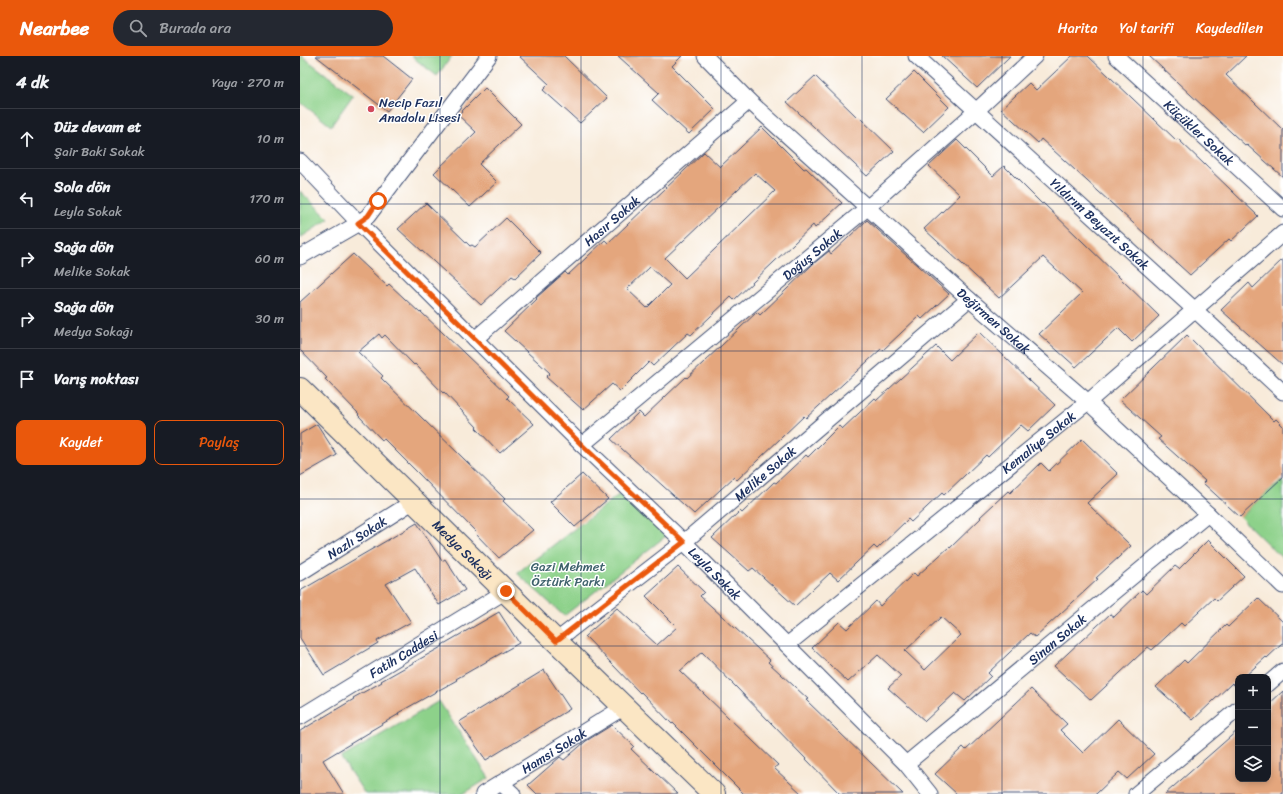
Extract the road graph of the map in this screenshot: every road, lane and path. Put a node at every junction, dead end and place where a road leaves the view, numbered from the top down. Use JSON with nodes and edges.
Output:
{"nodes":[{"id":1,"x":489,"y":56,"type":"edge"},
{"id":2,"x":705,"y":56,"type":"edge"},
{"id":3,"x":916,"y":56,"type":"edge"},
{"id":4,"x":1035,"y":56,"type":"edge"},
{"id":5,"x":1116,"y":56,"type":"edge"},
{"id":6,"x":749,"y":101,"type":"junction"},
{"id":7,"x":976,"y":111,"type":"junction"},
{"id":8,"x":300,"y":161,"type":"edge"},
{"id":9,"x":867,"y":208,"type":"junction"},
{"id":10,"x":1283,"y":209,"type":"edge"},
{"id":11,"x":358,"y":223,"type":"junction"},
{"id":12,"x":1283,"y":233,"type":"edge"},
{"id":13,"x":300,"y":257,"type":"edge"},
{"id":14,"x":969,"y":299,"type":"junction"},
{"id":15,"x":1195,"y":310,"type":"junction"},
{"id":16,"x":475,"y":339,"type":"junction"},
{"id":17,"x":1283,"y":392,"type":"edge"},
{"id":18,"x":303,"y":397,"type":"edge"},
{"id":19,"x":1088,"y":402,"type":"junction"},
{"id":20,"x":582,"y":445,"type":"junction"},
{"id":21,"x":414,"y":501,"type":"junction"},
{"id":22,"x":1208,"y":514,"type":"junction"},
{"id":23,"x":684,"y":542,"type":"junction"},
{"id":24,"x":300,"y":573,"type":"edge"},
{"id":25,"x":1283,"y":586,"type":"edge"},
{"id":26,"x":506,"y":591,"type":"junction"},
{"id":27,"x":556,"y":641,"type":"junction"},
{"id":28,"x":787,"y":645,"type":"junction"},
{"id":29,"x":1283,"y":671,"type":"edge"},
{"id":30,"x":1271,"y":681,"type":"edge"},
{"id":31,"x":624,"y":707,"type":"junction"},
{"id":32,"x":1237,"y":710,"type":"edge"},
{"id":33,"x":300,"y":717,"type":"edge"},
{"id":34,"x":906,"y":764,"type":"junction"},
{"id":35,"x":501,"y":783,"type":"junction"},
{"id":36,"x":483,"y":794,"type":"edge"},
{"id":37,"x":513,"y":794,"type":"edge"},
{"id":38,"x":714,"y":794,"type":"edge"},
{"id":39,"x":930,"y":794,"type":"edge"},
{"id":40,"x":1136,"y":794,"type":"edge"}],
"edges":[{"from":1,"to":11,"type":"street"},
{"from":2,"to":6,"type":"street","name":"Değirmen Sokak"},
{"from":3,"to":7,"type":"street","name":"Yıldırım Beyazıt Sokak"},
{"from":4,"to":7,"type":"street","name":"Doğuş Sokak"},
{"from":5,"to":10,"type":"street","name":"Küçükler Sokak"},
{"from":6,"to":9,"type":"street","name":"Değirmen Sokak"},
{"from":6,"to":16,"type":"street","name":"Hasır Sokak"},
{"from":7,"to":9,"type":"street","name":"Doğuş Sokak"},
{"from":7,"to":15,"type":"street","name":"Yıldırım Beyazıt Sokak"},
{"from":8,"to":11,"type":"street","name":"Leyla Sokak"},
{"from":9,"to":14,"type":"street","name":"Değirmen Sokak"},
{"from":9,"to":20,"type":"street","name":"Doğuş Sokak"},
{"from":11,"to":13,"type":"street"},
{"from":11,"to":16,"type":"street","name":"Leyla Sokak"},
{"from":12,"to":15,"type":"street","name":"Kemaliye Sokak"},
{"from":14,"to":19,"type":"street","name":"Değirmen Sokak"},
{"from":14,"to":23,"type":"street","name":"Melike Sokak"},
{"from":15,"to":17,"type":"street","name":"Yıldırım Beyazıt Sokak"},
{"from":15,"to":19,"type":"street","name":"Kemaliye Sokak"},
{"from":16,"to":20,"type":"street","name":"Leyla Sokak"},
{"from":18,"to":21,"type":"street","name":"Medya Sokağı"},
{"from":19,"to":22,"type":"street","name":"Değirmen Sokak"},
{"from":19,"to":28,"type":"street","name":"Kemaliye Sokak"},
{"from":20,"to":23,"type":"street","name":"Leyla Sokak"},
{"from":21,"to":24,"type":"street","name":"Nazlı Sokak"},
{"from":21,"to":26,"type":"street","name":"Medya Sokağı"},
{"from":22,"to":25,"type":"street","name":"Değirmen Sokak"},
{"from":22,"to":34,"type":"street","name":"Sinan Sokak"},
{"from":23,"to":27,"type":"street","name":"Melike Sokak"},
{"from":23,"to":28,"type":"street","name":"Leyla Sokak"},
{"from":26,"to":27,"type":"street","name":"Medya Sokağı"},
{"from":26,"to":33,"type":"street","name":"Fatih Caddesi"},
{"from":27,"to":31,"type":"street","name":"Medya Sokağı"},
{"from":28,"to":34,"type":"street","name":"Leyla Sokak"},
{"from":29,"to":30,"type":"street"},
{"from":31,"to":35,"type":"street","name":"Hamsi Sokak"},
{"from":31,"to":38,"type":"street","name":"Medya Sokağı"},
{"from":32,"to":40,"type":"street"},
{"from":34,"to":39,"type":"street","name":"Leyla Sokak"},
{"from":35,"to":36,"type":"street","name":"Hamsi Sokak"},
{"from":35,"to":37,"type":"street"}]}
